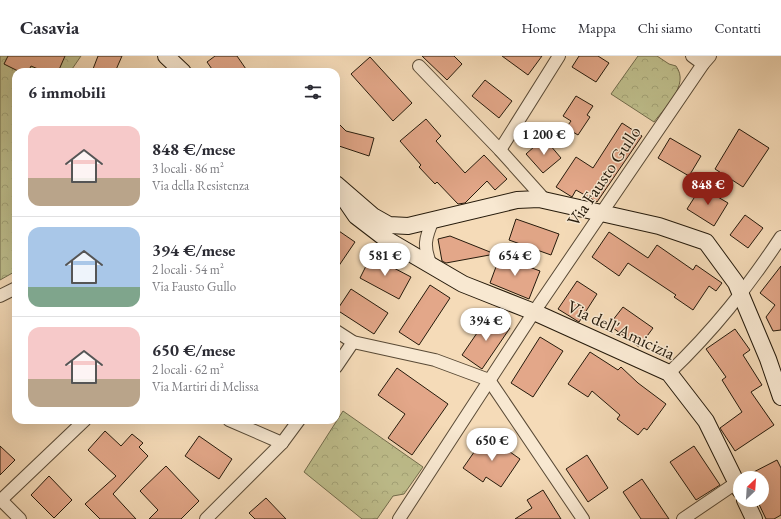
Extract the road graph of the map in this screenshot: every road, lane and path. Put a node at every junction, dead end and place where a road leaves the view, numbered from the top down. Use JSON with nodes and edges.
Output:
{"nodes":[{"id":1,"x":166,"y":56,"type":"edge"},
{"id":2,"x":560,"y":56,"type":"edge"},
{"id":3,"x":692,"y":56,"type":"edge"},
{"id":4,"x":706,"y":60,"type":"edge"},
{"id":5,"x":419,"y":66,"type":"dead end"},
{"id":6,"x":179,"y":68,"type":"edge"},
{"id":7,"x":500,"y":150,"type":"junction"},
{"id":8,"x":340,"y":187,"type":"edge"},
{"id":9,"x":340,"y":193,"type":"edge"},
{"id":10,"x":544,"y":199,"type":"junction"},
{"id":11,"x":601,"y":212,"type":"junction"},
{"id":12,"x":433,"y":220,"type":"junction"},
{"id":13,"x":781,"y":237,"type":"edge"},
{"id":14,"x":431,"y":265,"type":"junction"},
{"id":15,"x":12,"y":290,"type":"edge"},
{"id":16,"x":741,"y":295,"type":"junction"},
{"id":17,"x":0,"y":296,"type":"edge"},
{"id":18,"x":534,"y":312,"type":"junction"},
{"id":19,"x":340,"y":334,"type":"edge"},
{"id":20,"x":353,"y":342,"type":"junction"},
{"id":21,"x":340,"y":361,"type":"edge"},
{"id":22,"x":669,"y":373,"type":"junction"},
{"id":23,"x":489,"y":380,"type":"junction"},
{"id":24,"x":781,"y":397,"type":"edge"},
{"id":25,"x":81,"y":424,"type":"edge"},
{"id":26,"x":238,"y":424,"type":"edge"},
{"id":27,"x":296,"y":424,"type":"edge"},
{"id":28,"x":282,"y":444,"type":"junction"},
{"id":29,"x":733,"y":477,"type":"edge"},
{"id":30,"x":733,"y":490,"type":"edge"},
{"id":31,"x":0,"y":499,"type":"edge"},
{"id":32,"x":748,"y":507,"type":"edge"},
{"id":33,"x":20,"y":519,"type":"edge"},
{"id":34,"x":206,"y":519,"type":"edge"},
{"id":35,"x":399,"y":519,"type":"edge"},
{"id":36,"x":583,"y":519,"type":"edge"},
{"id":37,"x":683,"y":519,"type":"edge"},
{"id":38,"x":754,"y":519,"type":"edge"}],
"edges":[{"from":1,"to":6,"type":"street"},
{"from":2,"to":7,"type":"street"},
{"from":3,"to":4,"type":"street"},
{"from":4,"to":11,"type":"street","name":"Via Fausto Gullo"},
{"from":5,"to":7,"type":"street"},
{"from":7,"to":10,"type":"street"},
{"from":8,"to":12,"type":"street"},
{"from":9,"to":14,"type":"street","name":"Via dell'Amicizia"},
{"from":10,"to":11,"type":"street"},
{"from":10,"to":12,"type":"street"},
{"from":11,"to":16,"type":"street"},
{"from":11,"to":18,"type":"street","name":"Via Fausto Gullo"},
{"from":12,"to":14,"type":"street"},
{"from":13,"to":16,"type":"street"},
{"from":14,"to":18,"type":"street","name":"Via dell'Amicizia"},
{"from":15,"to":17,"type":"street"},
{"from":16,"to":22,"type":"street"},
{"from":16,"to":24,"type":"street"},
{"from":18,"to":22,"type":"street","name":"Via dell'Amicizia"},
{"from":18,"to":23,"type":"street","name":"Via Fausto Gullo"},
{"from":19,"to":20,"type":"street"},
{"from":20,"to":21,"type":"street"},
{"from":20,"to":23,"type":"street"},
{"from":22,"to":29,"type":"street","name":"Via dell'Amicizia"},
{"from":23,"to":35,"type":"street","name":"Via Fausto Gullo"},
{"from":23,"to":36,"type":"street"},
{"from":25,"to":31,"type":"street"},
{"from":26,"to":28,"type":"street"},
{"from":27,"to":28,"type":"street"},
{"from":28,"to":34,"type":"street"},
{"from":30,"to":37,"type":"street"},
{"from":31,"to":33,"type":"street"},
{"from":32,"to":38,"type":"street"}]}
